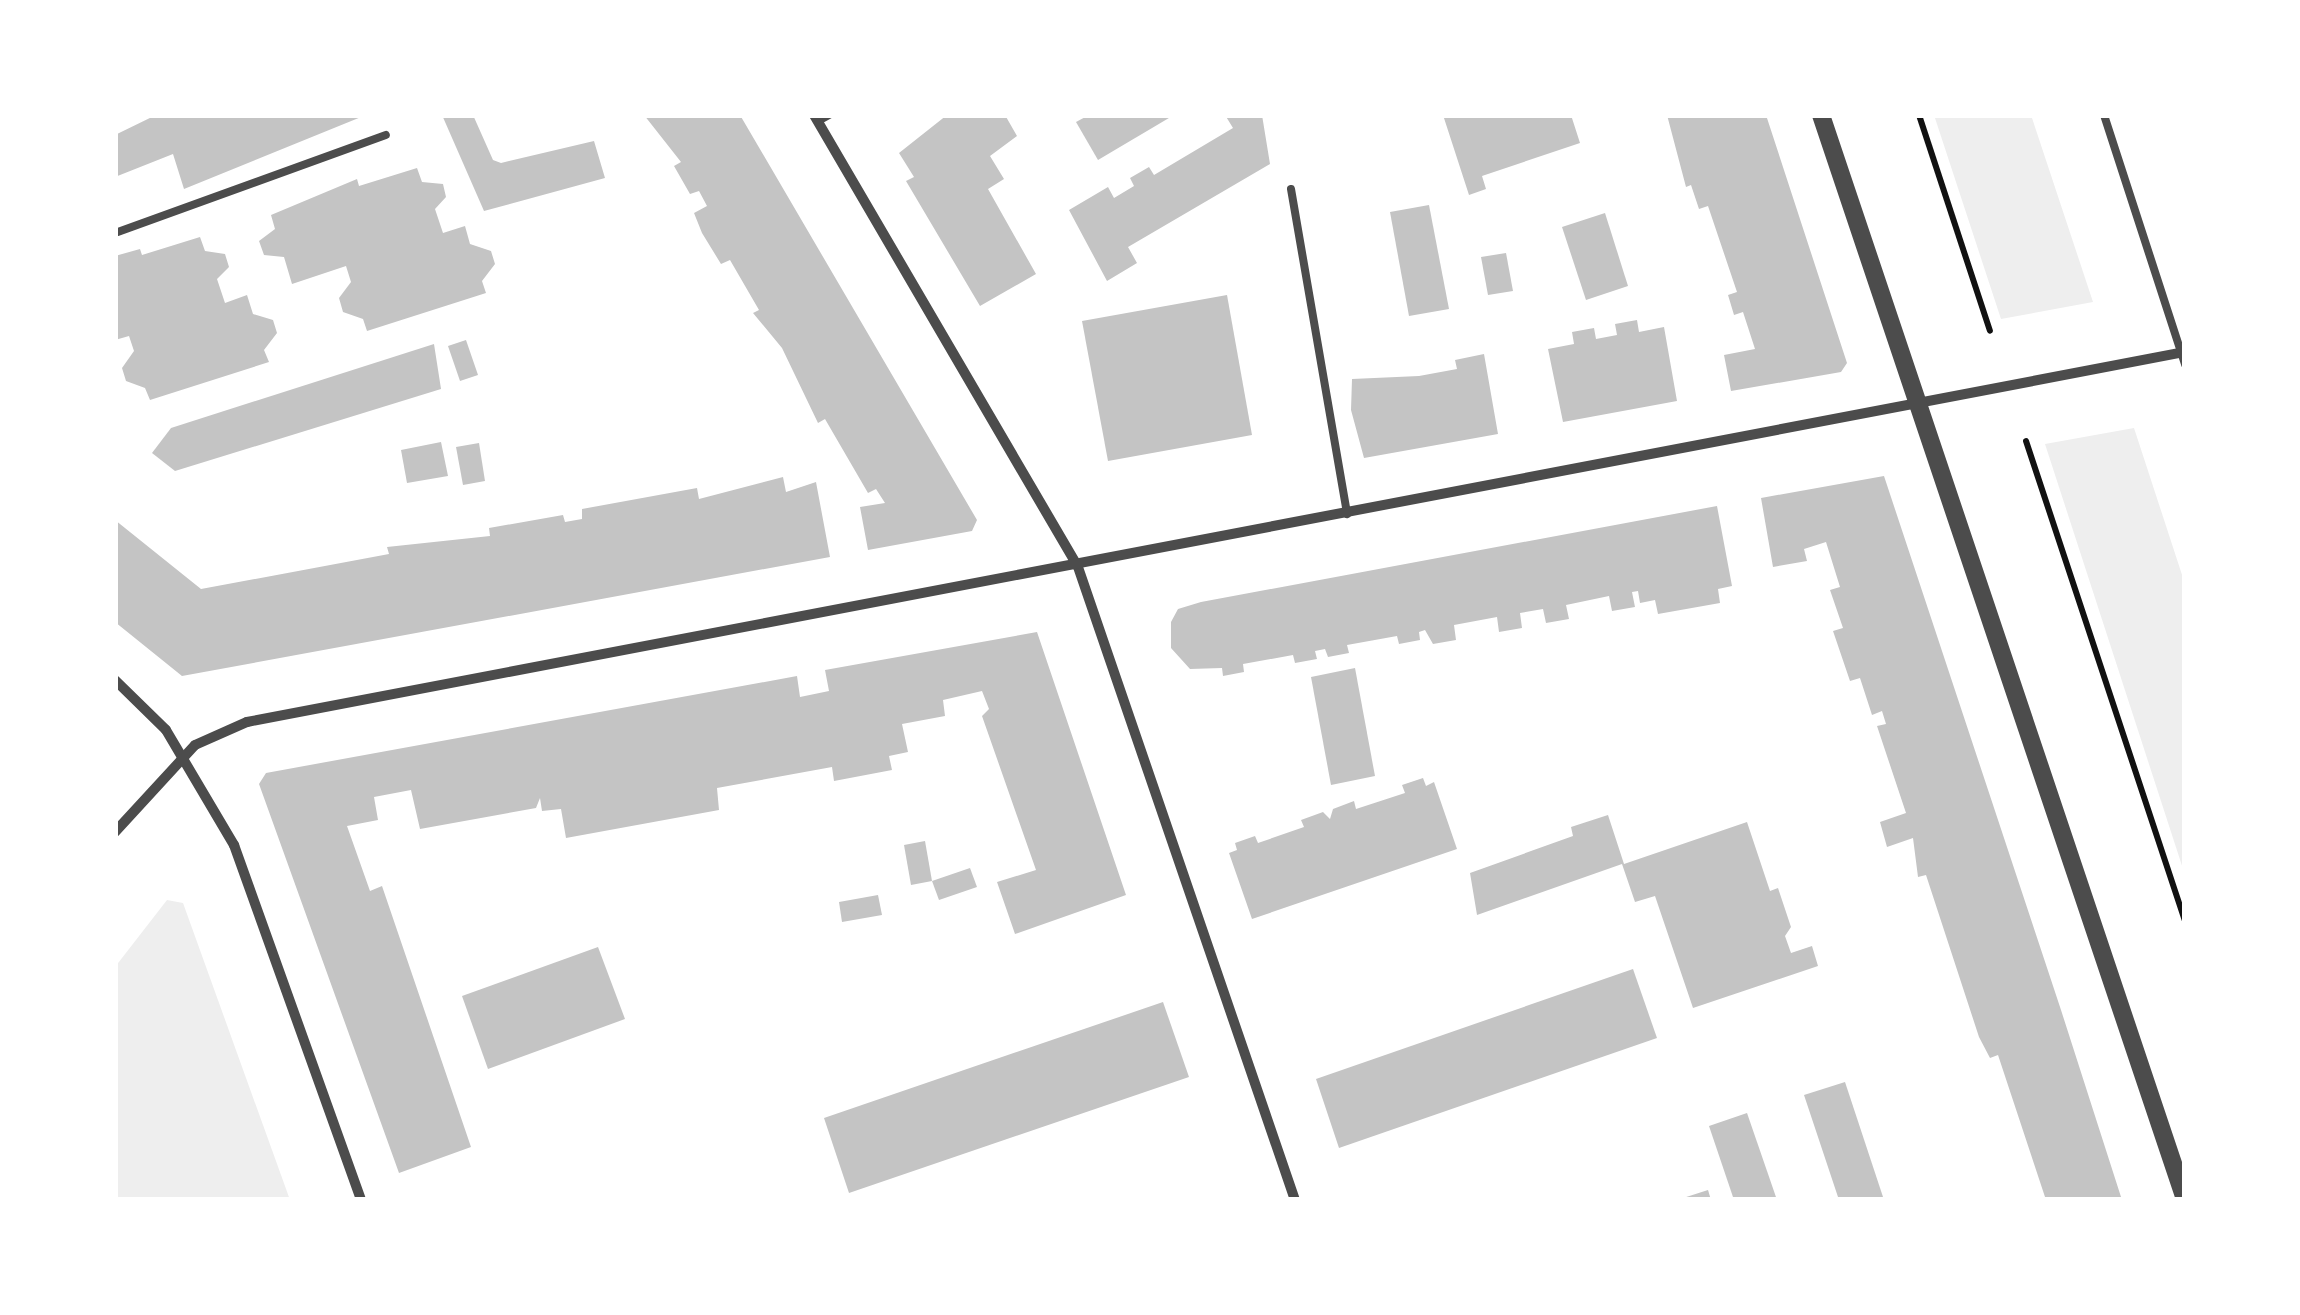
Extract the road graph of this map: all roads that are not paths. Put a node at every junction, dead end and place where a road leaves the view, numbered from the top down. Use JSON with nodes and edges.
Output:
{"nodes":[{"id":1,"x":1821,"y":115,"type":"edge"},
{"id":2,"x":2104,"y":115,"type":"edge"},
{"id":3,"x":820,"y":117,"type":"edge"},
{"id":4,"x":386,"y":134,"type":"dead end"},
{"id":5,"x":1291,"y":190,"type":"dead end"},
{"id":6,"x":115,"y":234,"type":"edge"},
{"id":7,"x":2183,"y":352,"type":"edge"},
{"id":8,"x":2185,"y":366,"type":"edge"},
{"id":9,"x":1912,"y":400,"type":"junction"},
{"id":10,"x":1347,"y":514,"type":"junction"},
{"id":11,"x":1078,"y":567,"type":"junction"},
{"id":12,"x":115,"y":680,"type":"edge"},
{"id":13,"x":184,"y":756,"type":"junction"},
{"id":14,"x":115,"y":832,"type":"edge"},
{"id":15,"x":2185,"y":1198,"type":"edge"},
{"id":16,"x":361,"y":1200,"type":"edge"},
{"id":17,"x":1295,"y":1200,"type":"edge"}],
"edges":[{"from":1,"to":9,"type":"street"},
{"from":2,"to":7,"type":"lane"},
{"from":3,"to":11,"type":"street"},
{"from":4,"to":6,"type":"lane"},
{"from":5,"to":10,"type":"lane"},
{"from":7,"to":8,"type":"lane"},
{"from":7,"to":9,"type":"street"},
{"from":9,"to":10,"type":"street"},
{"from":9,"to":15,"type":"street"},
{"from":10,"to":11,"type":"street"},
{"from":11,"to":13,"type":"street"},
{"from":11,"to":17,"type":"street"},
{"from":12,"to":13,"type":"street"},
{"from":13,"to":14,"type":"street"},
{"from":13,"to":16,"type":"street"}]}
